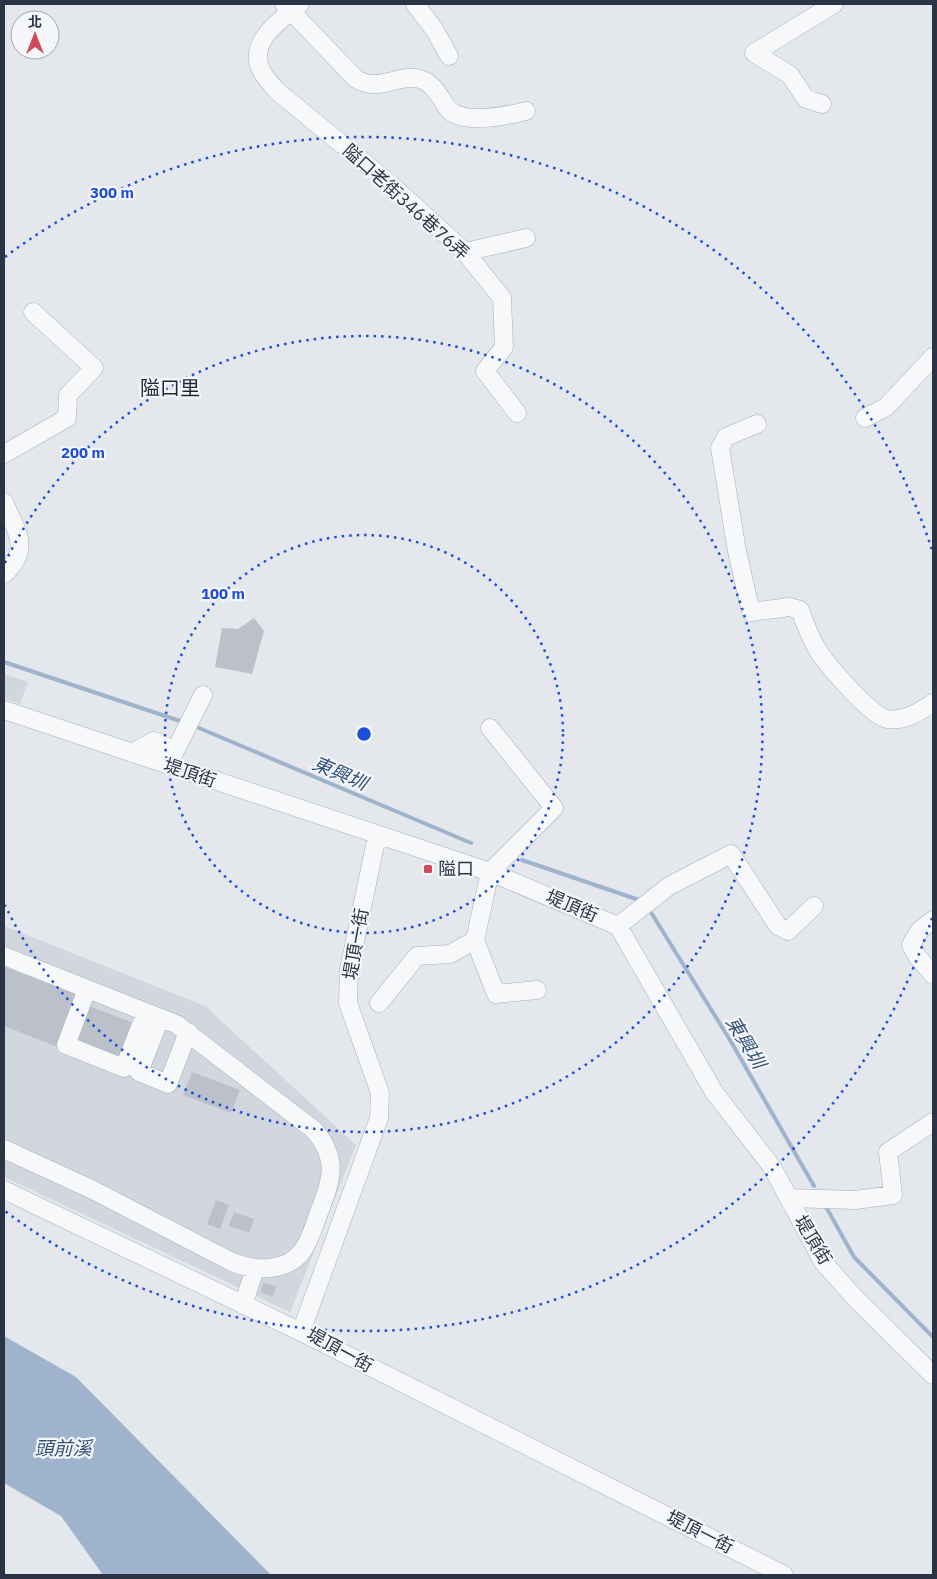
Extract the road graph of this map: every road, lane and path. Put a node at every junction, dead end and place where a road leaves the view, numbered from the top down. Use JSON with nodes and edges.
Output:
{"nodes":[{"id":1,"x":414,"y":4,"type":"edge"},
{"id":2,"x":834,"y":4,"type":"edge"},
{"id":3,"x":291,"y":6,"type":"edge"},
{"id":4,"x":449,"y":56,"type":"dead end"},
{"id":5,"x":822,"y":104,"type":"dead end"},
{"id":6,"x":526,"y":111,"type":"dead end"},
{"id":7,"x":526,"y":238,"type":"dead end"},
{"id":8,"x":465,"y":252,"type":"junction"},
{"id":9,"x":33,"y":312,"type":"dead end"},
{"id":10,"x":933,"y":357,"type":"edge"},
{"id":11,"x":517,"y":413,"type":"dead end"},
{"id":12,"x":865,"y":418,"type":"dead end"},
{"id":13,"x":756,"y":424,"type":"dead end"},
{"id":14,"x":4,"y":454,"type":"edge"},
{"id":15,"x":4,"y":502,"type":"edge"},
{"id":16,"x":4,"y":574,"type":"edge"},
{"id":17,"x":203,"y":696,"type":"dead end"},
{"id":18,"x":933,"y":703,"type":"edge"},
{"id":19,"x":4,"y":710,"type":"edge"},
{"id":20,"x":490,"y":728,"type":"dead end"},
{"id":21,"x":132,"y":753,"type":"junction"},
{"id":22,"x":377,"y":836,"type":"junction"},
{"id":23,"x":490,"y":872,"type":"junction"},
{"id":24,"x":814,"y":906,"type":"dead end"},
{"id":25,"x":933,"y":920,"type":"edge"},
{"id":26,"x":618,"y":926,"type":"junction"},
{"id":27,"x":475,"y":940,"type":"junction"},
{"id":28,"x":4,"y":956,"type":"edge"},
{"id":29,"x":933,"y":975,"type":"edge"},
{"id":30,"x":87,"y":989,"type":"junction"},
{"id":31,"x":537,"y":990,"type":"dead end"},
{"id":32,"x":378,"y":1003,"type":"dead end"},
{"id":33,"x":153,"y":1015,"type":"junction"},
{"id":34,"x":188,"y":1032,"type":"junction"},
{"id":35,"x":933,"y":1122,"type":"edge"},
{"id":36,"x":4,"y":1149,"type":"edge"},
{"id":37,"x":4,"y":1190,"type":"edge"},
{"id":38,"x":789,"y":1198,"type":"junction"},
{"id":39,"x":254,"y":1269,"type":"junction"},
{"id":40,"x":243,"y":1305,"type":"junction"},
{"id":41,"x":300,"y":1332,"type":"junction"},
{"id":42,"x":933,"y":1375,"type":"edge"},
{"id":43,"x":784,"y":1575,"type":"edge"}],
"edges":[{"from":1,"to":4,"type":"street"},
{"from":2,"to":5,"type":"street"},
{"from":3,"to":6,"type":"street"},
{"from":3,"to":8,"type":"street","name":"隘口老街346巷76弄"},
{"from":7,"to":8,"type":"street"},
{"from":8,"to":11,"type":"street","name":"隘口老街346巷76弄"},
{"from":9,"to":14,"type":"street"},
{"from":10,"to":12,"type":"street"},
{"from":13,"to":18,"type":"street"},
{"from":15,"to":16,"type":"street"},
{"from":17,"to":21,"type":"street"},
{"from":19,"to":21,"type":"street","name":"堤頂街"},
{"from":20,"to":23,"type":"street"},
{"from":21,"to":22,"type":"street","name":"堤頂街"},
{"from":22,"to":23,"type":"street","name":"堤頂街"},
{"from":22,"to":41,"type":"street","name":"堤頂一街"},
{"from":23,"to":26,"type":"street","name":"堤頂街"},
{"from":23,"to":27,"type":"street"},
{"from":24,"to":26,"type":"street"},
{"from":25,"to":29,"type":"street"},
{"from":26,"to":38,"type":"street","name":"堤頂街"},
{"from":27,"to":31,"type":"street"},
{"from":27,"to":32,"type":"street"},
{"from":28,"to":30,"type":"street"},
{"from":30,"to":33,"type":"street"},
{"from":30,"to":33,"type":"street"},
{"from":33,"to":34,"type":"street"},
{"from":33,"to":34,"type":"street"},
{"from":34,"to":39,"type":"street"},
{"from":35,"to":38,"type":"street"},
{"from":36,"to":39,"type":"street"},
{"from":37,"to":40,"type":"street"},
{"from":38,"to":42,"type":"street","name":"堤頂街"},
{"from":39,"to":40,"type":"street"},
{"from":40,"to":41,"type":"street"},
{"from":41,"to":43,"type":"street","name":"堤頂一街"}]}
